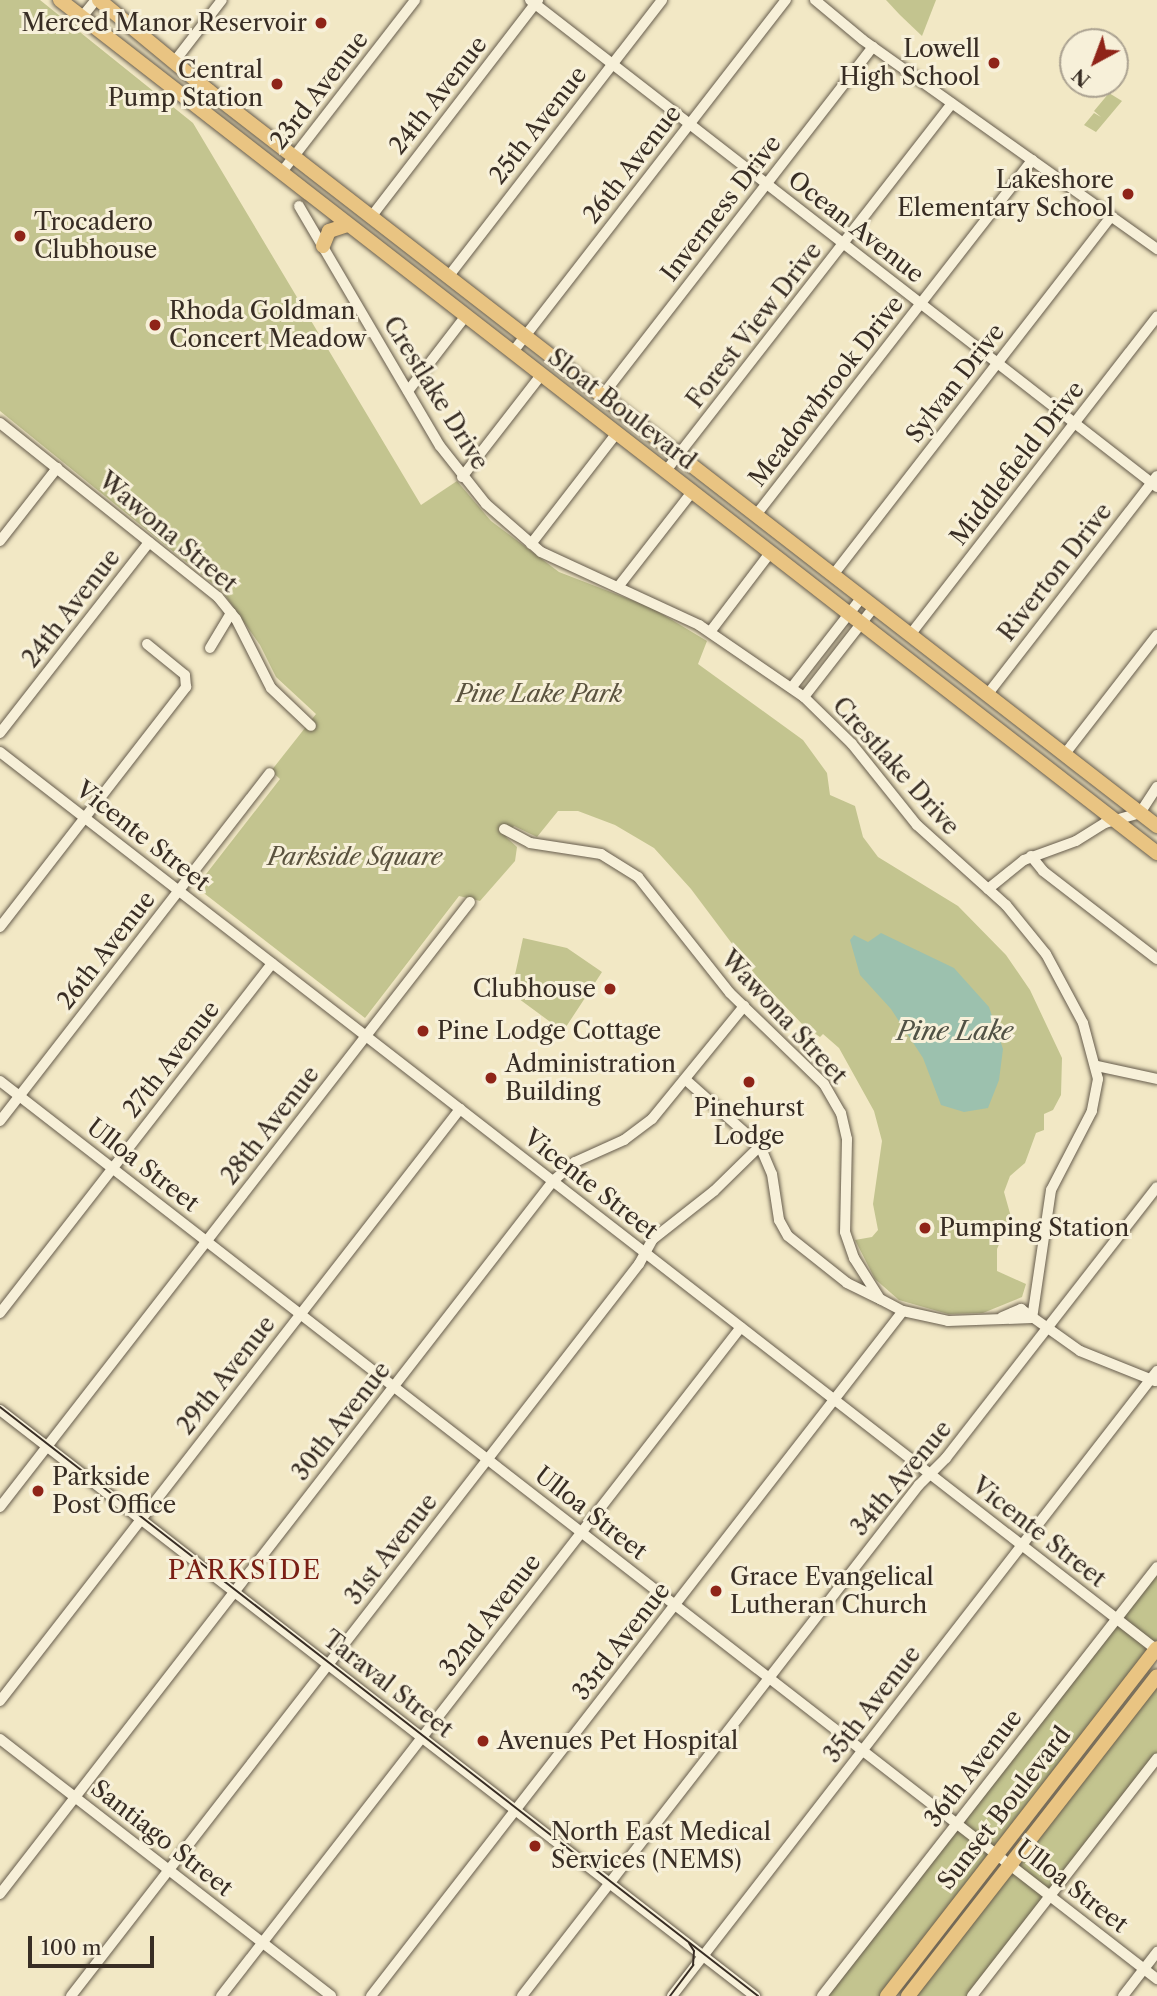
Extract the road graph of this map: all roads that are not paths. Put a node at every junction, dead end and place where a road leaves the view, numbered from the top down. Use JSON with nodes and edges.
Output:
{"nodes":[{"id":1,"x":60,"y":0,"type":"edge"},
{"id":2,"x":97,"y":0,"type":"edge"},
{"id":3,"x":222,"y":0,"type":"edge"},
{"id":4,"x":415,"y":0,"type":"edge"},
{"id":5,"x":662,"y":0,"type":"edge"},
{"id":6,"x":786,"y":0,"type":"edge"},
{"id":7,"x":816,"y":0,"type":"edge"},
{"id":8,"x":535,"y":1,"type":"edge"},
{"id":9,"x":82,"y":18,"type":"junction"},
{"id":10,"x":873,"y":47,"type":"junction"},
{"id":11,"x":174,"y":62,"type":"junction"},
{"id":12,"x":612,"y":64,"type":"junction"},
{"id":13,"x":952,"y":103,"type":"junction"},
{"id":14,"x":690,"y":124,"type":"junction"},
{"id":15,"x":294,"y":157,"type":"junction"},
{"id":16,"x":1032,"y":160,"type":"junction"},
{"id":17,"x":281,"y":173,"type":"junction"},
{"id":18,"x":766,"y":184,"type":"junction"},
{"id":19,"x":299,"y":206,"type":"dead end"},
{"id":20,"x":1111,"y":216,"type":"junction"},
{"id":21,"x":371,"y":217,"type":"junction"},
{"id":22,"x":347,"y":225,"type":"junction"},
{"id":23,"x":843,"y":244,"type":"junction"},
{"id":24,"x":323,"y":246,"type":"junction"},
{"id":25,"x":1157,"y":249,"type":"edge"},
{"id":26,"x":448,"y":276,"type":"junction"},
{"id":27,"x":920,"y":303,"type":"junction"},
{"id":28,"x":465,"y":317,"type":"junction"},
{"id":29,"x":1157,"y":317,"type":"edge"},
{"id":30,"x":525,"y":336,"type":"junction"},
{"id":31,"x":512,"y":353,"type":"junction"},
{"id":32,"x":998,"y":363,"type":"junction"},
{"id":33,"x":541,"y":375,"type":"junction"},
{"id":34,"x":408,"y":391,"type":"junction"},
{"id":35,"x":602,"y":396,"type":"junction"},
{"id":36,"x":0,"y":423,"type":"edge"},
{"id":37,"x":1074,"y":423,"type":"junction"},
{"id":38,"x":616,"y":433,"type":"junction"},
{"id":39,"x":678,"y":455,"type":"junction"},
{"id":40,"x":57,"y":468,"type":"junction"},
{"id":41,"x":665,"y":472,"type":"junction"},
{"id":42,"x":462,"y":477,"type":"junction"},
{"id":43,"x":1155,"y":482,"type":"edge"},
{"id":44,"x":692,"y":492,"type":"junction"},
{"id":45,"x":756,"y":516,"type":"junction"},
{"id":46,"x":0,"y":541,"type":"edge"},
{"id":47,"x":149,"y":542,"type":"junction"},
{"id":48,"x":531,"y":544,"type":"junction"},
{"id":49,"x":770,"y":553,"type":"junction"},
{"id":50,"x":833,"y":575,"type":"junction"},
{"id":51,"x":618,"y":587,"type":"junction"},
{"id":52,"x":862,"y":597,"type":"junction"},
{"id":53,"x":874,"y":607,"type":"junction"},
{"id":54,"x":231,"y":613,"type":"junction"},
{"id":55,"x":849,"y":614,"type":"junction"},
{"id":56,"x":861,"y":624,"type":"junction"},
{"id":57,"x":710,"y":632,"type":"junction"},
{"id":58,"x":910,"y":635,"type":"junction"},
{"id":59,"x":1157,"y":635,"type":"edge"},
{"id":60,"x":147,"y":644,"type":"dead end"},
{"id":61,"x":211,"y":649,"type":"dead end"},
{"id":62,"x":792,"y":687,"type":"junction"},
{"id":63,"x":987,"y":695,"type":"junction"},
{"id":64,"x":804,"y":697,"type":"junction"},
{"id":65,"x":311,"y":726,"type":"dead end"},
{"id":66,"x":0,"y":733,"type":"edge"},
{"id":67,"x":0,"y":752,"type":"edge"},
{"id":68,"x":1064,"y":755,"type":"junction"},
{"id":69,"x":270,"y":773,"type":"dead end"},
{"id":70,"x":1157,"y":788,"type":"edge"},
{"id":71,"x":1140,"y":813,"type":"junction"},
{"id":72,"x":85,"y":818,"type":"junction"},
{"id":73,"x":1114,"y":820,"type":"junction"},
{"id":74,"x":1157,"y":826,"type":"edge"},
{"id":75,"x":504,"y":829,"type":"dead end"},
{"id":76,"x":1157,"y":853,"type":"edge"},
{"id":77,"x":1031,"y":856,"type":"junction"},
{"id":78,"x":988,"y":889,"type":"junction"},
{"id":79,"x":179,"y":890,"type":"junction"},
{"id":80,"x":470,"y":902,"type":"dead end"},
{"id":81,"x":0,"y":927,"type":"edge"},
{"id":82,"x":1157,"y":959,"type":"edge"},
{"id":83,"x":272,"y":963,"type":"junction"},
{"id":84,"x":744,"y":1006,"type":"junction"},
{"id":85,"x":366,"y":1036,"type":"junction"},
{"id":86,"x":1097,"y":1066,"type":"junction"},
{"id":87,"x":1157,"y":1079,"type":"edge"},
{"id":88,"x":0,"y":1080,"type":"edge"},
{"id":89,"x":686,"y":1080,"type":"junction"},
{"id":90,"x":19,"y":1096,"type":"junction"},
{"id":91,"x":460,"y":1109,"type":"junction"},
{"id":92,"x":0,"y":1121,"type":"edge"},
{"id":93,"x":760,"y":1146,"type":"junction"},
{"id":94,"x":113,"y":1168,"type":"junction"},
{"id":95,"x":553,"y":1181,"type":"junction"},
{"id":96,"x":1157,"y":1187,"type":"edge"},
{"id":97,"x":206,"y":1241,"type":"junction"},
{"id":98,"x":645,"y":1253,"type":"junction"},
{"id":99,"x":880,"y":1299,"type":"junction"},
{"id":100,"x":903,"y":1311,"type":"junction"},
{"id":101,"x":0,"y":1313,"type":"edge"},
{"id":102,"x":300,"y":1314,"type":"junction"},
{"id":103,"x":1032,"y":1318,"type":"junction"},
{"id":104,"x":741,"y":1327,"type":"junction"},
{"id":105,"x":1047,"y":1329,"type":"junction"},
{"id":106,"x":1155,"y":1378,"type":"edge"},
{"id":107,"x":394,"y":1386,"type":"junction"},
{"id":108,"x":834,"y":1400,"type":"junction"},
{"id":109,"x":0,"y":1410,"type":"edge"},
{"id":110,"x":47,"y":1446,"type":"junction"},
{"id":111,"x":488,"y":1459,"type":"junction"},
{"id":112,"x":930,"y":1474,"type":"junction"},
{"id":113,"x":0,"y":1507,"type":"edge"},
{"id":114,"x":141,"y":1519,"type":"junction"},
{"id":115,"x":582,"y":1532,"type":"junction"},
{"id":116,"x":1022,"y":1545,"type":"junction"},
{"id":117,"x":1157,"y":1567,"type":"edge"},
{"id":118,"x":234,"y":1592,"type":"junction"},
{"id":119,"x":675,"y":1605,"type":"junction"},
{"id":120,"x":1117,"y":1618,"type":"junction"},
{"id":121,"x":1157,"y":1649,"type":"edge"},
{"id":122,"x":328,"y":1665,"type":"junction"},
{"id":123,"x":1157,"y":1676,"type":"edge"},
{"id":124,"x":769,"y":1678,"type":"junction"},
{"id":125,"x":0,"y":1701,"type":"edge"},
{"id":126,"x":422,"y":1738,"type":"junction"},
{"id":127,"x":0,"y":1739,"type":"edge"},
{"id":128,"x":863,"y":1750,"type":"junction"},
{"id":129,"x":1157,"y":1758,"type":"edge"},
{"id":130,"x":75,"y":1797,"type":"junction"},
{"id":131,"x":516,"y":1810,"type":"junction"},
{"id":132,"x":957,"y":1823,"type":"junction"},
{"id":133,"x":997,"y":1854,"type":"junction"},
{"id":134,"x":1010,"y":1865,"type":"junction"},
{"id":135,"x":169,"y":1870,"type":"junction"},
{"id":136,"x":610,"y":1883,"type":"junction"},
{"id":137,"x":0,"y":1894,"type":"edge"},
{"id":138,"x":1050,"y":1896,"type":"junction"},
{"id":139,"x":263,"y":1943,"type":"junction"},
{"id":140,"x":1157,"y":1952,"type":"edge"},
{"id":141,"x":703,"y":1956,"type":"junction"},
{"id":142,"x":1144,"y":1969,"type":"junction"},
{"id":143,"x":1157,"y":1979,"type":"edge"},
{"id":144,"x":753,"y":1995,"type":"edge"},
{"id":145,"x":71,"y":1996,"type":"edge"},
{"id":146,"x":222,"y":1996,"type":"edge"},
{"id":147,"x":331,"y":1996,"type":"edge"},
{"id":148,"x":372,"y":1996,"type":"edge"},
{"id":149,"x":522,"y":1996,"type":"edge"},
{"id":150,"x":672,"y":1996,"type":"edge"},
{"id":151,"x":766,"y":1996,"type":"edge"},
{"id":152,"x":822,"y":1996,"type":"edge"},
{"id":153,"x":887,"y":1996,"type":"edge"},
{"id":154,"x":908,"y":1996,"type":"edge"},
{"id":155,"x":972,"y":1996,"type":"edge"},
{"id":156,"x":1123,"y":1996,"type":"edge"}],
"edges":[{"from":1,"to":9,"type":"main road","name":"Sloat Boulevard"},
{"from":2,"to":9,"type":"street"},
{"from":2,"to":11,"type":"main road","name":"Sloat Boulevard"},
{"from":3,"to":11,"type":"street"},
{"from":4,"to":15,"type":"street","name":"23rd Avenue"},
{"from":5,"to":12,"type":"street","name":"25th Avenue"},
{"from":6,"to":14,"type":"street","name":"26th Avenue"},
{"from":7,"to":10,"type":"street"},
{"from":8,"to":12,"type":"street","name":"Ocean Avenue"},
{"from":8,"to":21,"type":"street","name":"24th Avenue"},
{"from":9,"to":17,"type":"main road","name":"Sloat Boulevard"},
{"from":10,"to":13,"type":"street"},
{"from":10,"to":18,"type":"street","name":"Inverness Drive"},
{"from":11,"to":15,"type":"main road","name":"Sloat Boulevard"},
{"from":12,"to":14,"type":"street","name":"Ocean Avenue"},
{"from":12,"to":26,"type":"street","name":"25th Avenue"},
{"from":13,"to":16,"type":"street"},
{"from":13,"to":23,"type":"street","name":"Forest View Drive"},
{"from":14,"to":18,"type":"street","name":"Ocean Avenue"},
{"from":14,"to":30,"type":"street","name":"26th Avenue"},
{"from":15,"to":17,"type":"street","name":"23rd Avenue"},
{"from":15,"to":21,"type":"main road","name":"Sloat Boulevard"},
{"from":16,"to":20,"type":"street"},
{"from":16,"to":27,"type":"street","name":"Meadowbrook Drive"},
{"from":17,"to":22,"type":"main road","name":"Sloat Boulevard"},
{"from":18,"to":23,"type":"street","name":"Ocean Avenue"},
{"from":18,"to":35,"type":"street","name":"Inverness Drive"},
{"from":19,"to":24,"type":"street","name":"Crestlake Drive"},
{"from":20,"to":25,"type":"street"},
{"from":20,"to":32,"type":"street","name":"Sylvan Drive"},
{"from":21,"to":26,"type":"main road","name":"Sloat Boulevard"},
{"from":22,"to":24,"type":"main road"},
{"from":22,"to":28,"type":"main road","name":"Sloat Boulevard"},
{"from":23,"to":27,"type":"street","name":"Ocean Avenue"},
{"from":23,"to":39,"type":"street","name":"Forest View Drive"},
{"from":24,"to":34,"type":"street","name":"Crestlake Drive"},
{"from":26,"to":30,"type":"main road","name":"Sloat Boulevard"},
{"from":27,"to":32,"type":"street","name":"Ocean Avenue"},
{"from":27,"to":45,"type":"street","name":"Meadowbrook Drive"},
{"from":28,"to":31,"type":"main road","name":"Sloat Boulevard"},
{"from":28,"to":34,"type":"street"},
{"from":29,"to":37,"type":"street","name":"Middlefield Drive"},
{"from":30,"to":31,"type":"street","name":"26th Avenue"},
{"from":30,"to":35,"type":"main road","name":"Sloat Boulevard"},
{"from":31,"to":33,"type":"main road","name":"Sloat Boulevard"},
{"from":32,"to":37,"type":"street","name":"Ocean Avenue"},
{"from":32,"to":50,"type":"street","name":"Sylvan Drive"},
{"from":33,"to":38,"type":"main road","name":"Sloat Boulevard"},
{"from":33,"to":42,"type":"street"},
{"from":34,"to":42,"type":"street","name":"Crestlake Drive"},
{"from":35,"to":39,"type":"main road","name":"Sloat Boulevard"},
{"from":36,"to":40,"type":"street","name":"Wawona Street"},
{"from":37,"to":43,"type":"street","name":"Ocean Avenue"},
{"from":37,"to":58,"type":"street","name":"Middlefield Drive"},
{"from":38,"to":41,"type":"main road","name":"Sloat Boulevard"},
{"from":38,"to":48,"type":"street"},
{"from":39,"to":41,"type":"street","name":"Forest View Drive"},
{"from":39,"to":45,"type":"main road","name":"Sloat Boulevard"},
{"from":40,"to":46,"type":"street"},
{"from":40,"to":47,"type":"street","name":"Wawona Street"},
{"from":41,"to":44,"type":"main road","name":"Sloat Boulevard"},
{"from":42,"to":48,"type":"street","name":"Crestlake Drive"},
{"from":43,"to":63,"type":"street","name":"Riverton Drive"},
{"from":44,"to":49,"type":"main road","name":"Sloat Boulevard"},
{"from":44,"to":51,"type":"street"},
{"from":45,"to":50,"type":"main road","name":"Sloat Boulevard"},
{"from":47,"to":54,"type":"street","name":"Wawona Street"},
{"from":47,"to":66,"type":"street","name":"24th Avenue"},
{"from":48,"to":51,"type":"street","name":"Crestlake Drive"},
{"from":49,"to":55,"type":"main road","name":"Sloat Boulevard"},
{"from":49,"to":57,"type":"street"},
{"from":50,"to":52,"type":"main road","name":"Sloat Boulevard"},
{"from":51,"to":57,"type":"street","name":"Crestlake Drive"},
{"from":52,"to":53,"type":"main road","name":"Sloat Boulevard"},
{"from":52,"to":55,"type":"street"},
{"from":53,"to":56,"type":"street"},
{"from":53,"to":58,"type":"main road","name":"Sloat Boulevard"},
{"from":54,"to":61,"type":"street"},
{"from":54,"to":65,"type":"street","name":"Wawona Street"},
{"from":55,"to":56,"type":"main road","name":"Sloat Boulevard"},
{"from":55,"to":62,"type":"street"},
{"from":56,"to":64,"type":"street"},
{"from":56,"to":73,"type":"main road","name":"Sloat Boulevard"},
{"from":57,"to":62,"type":"street","name":"Crestlake Drive"},
{"from":58,"to":63,"type":"main road","name":"Sloat Boulevard"},
{"from":59,"to":68,"type":"street"},
{"from":60,"to":72,"type":"street"},
{"from":62,"to":64,"type":"street","name":"Crestlake Drive"},
{"from":63,"to":68,"type":"main road","name":"Sloat Boulevard"},
{"from":64,"to":78,"type":"street","name":"Crestlake Drive"},
{"from":67,"to":72,"type":"street","name":"Vicente Street"},
{"from":68,"to":71,"type":"main road","name":"Sloat Boulevard"},
{"from":69,"to":79,"type":"street","name":"26th Avenue"},
{"from":70,"to":71,"type":"street"},
{"from":71,"to":73,"type":"street"},
{"from":71,"to":74,"type":"main road","name":"Sloat Boulevard"},
{"from":72,"to":79,"type":"street","name":"Vicente Street"},
{"from":72,"to":81,"type":"street"},
{"from":73,"to":76,"type":"main road","name":"Sloat Boulevard"},
{"from":73,"to":77,"type":"street"},
{"from":75,"to":84,"type":"street","name":"Wawona Street"},
{"from":77,"to":78,"type":"street"},
{"from":77,"to":82,"type":"street"},
{"from":78,"to":86,"type":"street","name":"Crestlake Drive"},
{"from":79,"to":83,"type":"street","name":"Vicente Street"},
{"from":79,"to":90,"type":"street","name":"26th Avenue"},
{"from":80,"to":85,"type":"street","name":"28th Avenue"},
{"from":83,"to":85,"type":"street","name":"Vicente Street"},
{"from":83,"to":94,"type":"street","name":"27th Avenue"},
{"from":84,"to":89,"type":"street","name":"30th Avenue"},
{"from":84,"to":99,"type":"street","name":"Wawona Street"},
{"from":85,"to":91,"type":"street","name":"Vicente Street"},
{"from":85,"to":97,"type":"street","name":"28th Avenue"},
{"from":86,"to":87,"type":"street"},
{"from":86,"to":103,"type":"street","name":"Crestlake Drive"},
{"from":88,"to":90,"type":"street","name":"Ulloa Street"},
{"from":89,"to":93,"type":"street"},
{"from":89,"to":95,"type":"street","name":"30th Avenue"},
{"from":90,"to":92,"type":"street","name":"26th Avenue"},
{"from":90,"to":94,"type":"street","name":"Ulloa Street"},
{"from":91,"to":95,"type":"street","name":"Vicente Street"},
{"from":91,"to":102,"type":"street","name":"29th Avenue"},
{"from":93,"to":98,"type":"street","name":"31st Avenue"},
{"from":93,"to":99,"type":"street"},
{"from":94,"to":97,"type":"street","name":"Ulloa Street"},
{"from":94,"to":101,"type":"street","name":"27th Avenue"},
{"from":95,"to":98,"type":"street","name":"Vicente Street"},
{"from":95,"to":107,"type":"street","name":"30th Avenue"},
{"from":96,"to":105,"type":"street","name":"34th Avenue"},
{"from":97,"to":102,"type":"street","name":"Ulloa Street"},
{"from":97,"to":110,"type":"street","name":"28th Avenue"},
{"from":98,"to":104,"type":"street","name":"Vicente Street"},
{"from":98,"to":111,"type":"street","name":"31st Avenue"},
{"from":99,"to":100,"type":"street"},
{"from":100,"to":103,"type":"street"},
{"from":100,"to":108,"type":"street","name":"33rd Avenue"},
{"from":102,"to":107,"type":"street","name":"Ulloa Street"},
{"from":102,"to":114,"type":"street","name":"29th Avenue"},
{"from":103,"to":105,"type":"street"},
{"from":104,"to":108,"type":"street","name":"Vicente Street"},
{"from":104,"to":115,"type":"street","name":"32nd Avenue"},
{"from":105,"to":106,"type":"street"},
{"from":105,"to":112,"type":"street","name":"34th Avenue"},
{"from":106,"to":116,"type":"street","name":"35th Avenue"},
{"from":107,"to":111,"type":"street","name":"Ulloa Street"},
{"from":107,"to":118,"type":"street","name":"30th Avenue"},
{"from":108,"to":112,"type":"street","name":"Vicente Street"},
{"from":108,"to":119,"type":"street","name":"33rd Avenue"},
{"from":109,"to":110,"type":"street","name":"Taraval Street"},
{"from":110,"to":113,"type":"street","name":"28th Avenue"},
{"from":110,"to":114,"type":"street","name":"Taraval Street"},
{"from":111,"to":115,"type":"street","name":"Ulloa Street"},
{"from":111,"to":122,"type":"street","name":"31st Avenue"},
{"from":112,"to":116,"type":"street","name":"Vicente Street"},
{"from":112,"to":124,"type":"street","name":"34th Avenue"},
{"from":114,"to":118,"type":"street","name":"Taraval Street"},
{"from":114,"to":125,"type":"street","name":"29th Avenue"},
{"from":115,"to":119,"type":"street","name":"Ulloa Street"},
{"from":115,"to":126,"type":"street","name":"32nd Avenue"},
{"from":116,"to":120,"type":"street","name":"Vicente Street"},
{"from":116,"to":128,"type":"street","name":"35th Avenue"},
{"from":117,"to":120,"type":"street","name":"36th Avenue"},
{"from":118,"to":122,"type":"street","name":"Taraval Street"},
{"from":118,"to":130,"type":"street","name":"30th Avenue"},
{"from":119,"to":124,"type":"street","name":"Ulloa Street"},
{"from":119,"to":131,"type":"street","name":"33rd Avenue"},
{"from":120,"to":121,"type":"street","name":"Vicente Street"},
{"from":120,"to":132,"type":"street","name":"36th Avenue"},
{"from":121,"to":133,"type":"main road","name":"Sunset Boulevard"},
{"from":122,"to":126,"type":"street","name":"Taraval Street"},
{"from":122,"to":135,"type":"street","name":"31st Avenue"},
{"from":123,"to":134,"type":"main road","name":"Sunset Boulevard"},
{"from":124,"to":128,"type":"street","name":"Ulloa Street"},
{"from":124,"to":136,"type":"street","name":"34th Avenue"},
{"from":126,"to":131,"type":"street","name":"Taraval Street"},
{"from":126,"to":139,"type":"street","name":"32nd Avenue"},
{"from":127,"to":130,"type":"street","name":"Santiago Street"},
{"from":128,"to":132,"type":"street","name":"Ulloa Street"},
{"from":128,"to":141,"type":"street","name":"35th Avenue"},
{"from":129,"to":138,"type":"street"},
{"from":130,"to":135,"type":"street","name":"Santiago Street"},
{"from":130,"to":137,"type":"street","name":"30th Avenue"},
{"from":131,"to":136,"type":"street","name":"Taraval Street"},
{"from":131,"to":148,"type":"street","name":"33rd Avenue"},
{"from":132,"to":133,"type":"street","name":"Ulloa Street"},
{"from":132,"to":152,"type":"street","name":"36th Avenue"},
{"from":133,"to":134,"type":"street","name":"Ulloa Street"},
{"from":133,"to":153,"type":"main road","name":"Sunset Boulevard"},
{"from":134,"to":138,"type":"street","name":"Ulloa Street"},
{"from":134,"to":154,"type":"main road","name":"Sunset Boulevard"},
{"from":135,"to":139,"type":"street","name":"Santiago Street"},
{"from":135,"to":145,"type":"street","name":"31st Avenue"},
{"from":136,"to":141,"type":"street","name":"Taraval Street"},
{"from":136,"to":149,"type":"street","name":"34th Avenue"},
{"from":138,"to":142,"type":"street","name":"Ulloa Street"},
{"from":138,"to":155,"type":"street"},
{"from":139,"to":146,"type":"street","name":"32nd Avenue"},
{"from":139,"to":147,"type":"street","name":"Santiago Street"},
{"from":140,"to":142,"type":"street"},
{"from":141,"to":144,"type":"street","name":"Taraval Street"},
{"from":141,"to":150,"type":"street","name":"35th Avenue"},
{"from":142,"to":143,"type":"street","name":"Ulloa Street"},
{"from":142,"to":156,"type":"street"},
{"from":144,"to":151,"type":"street","name":"Taraval Street"}]}
